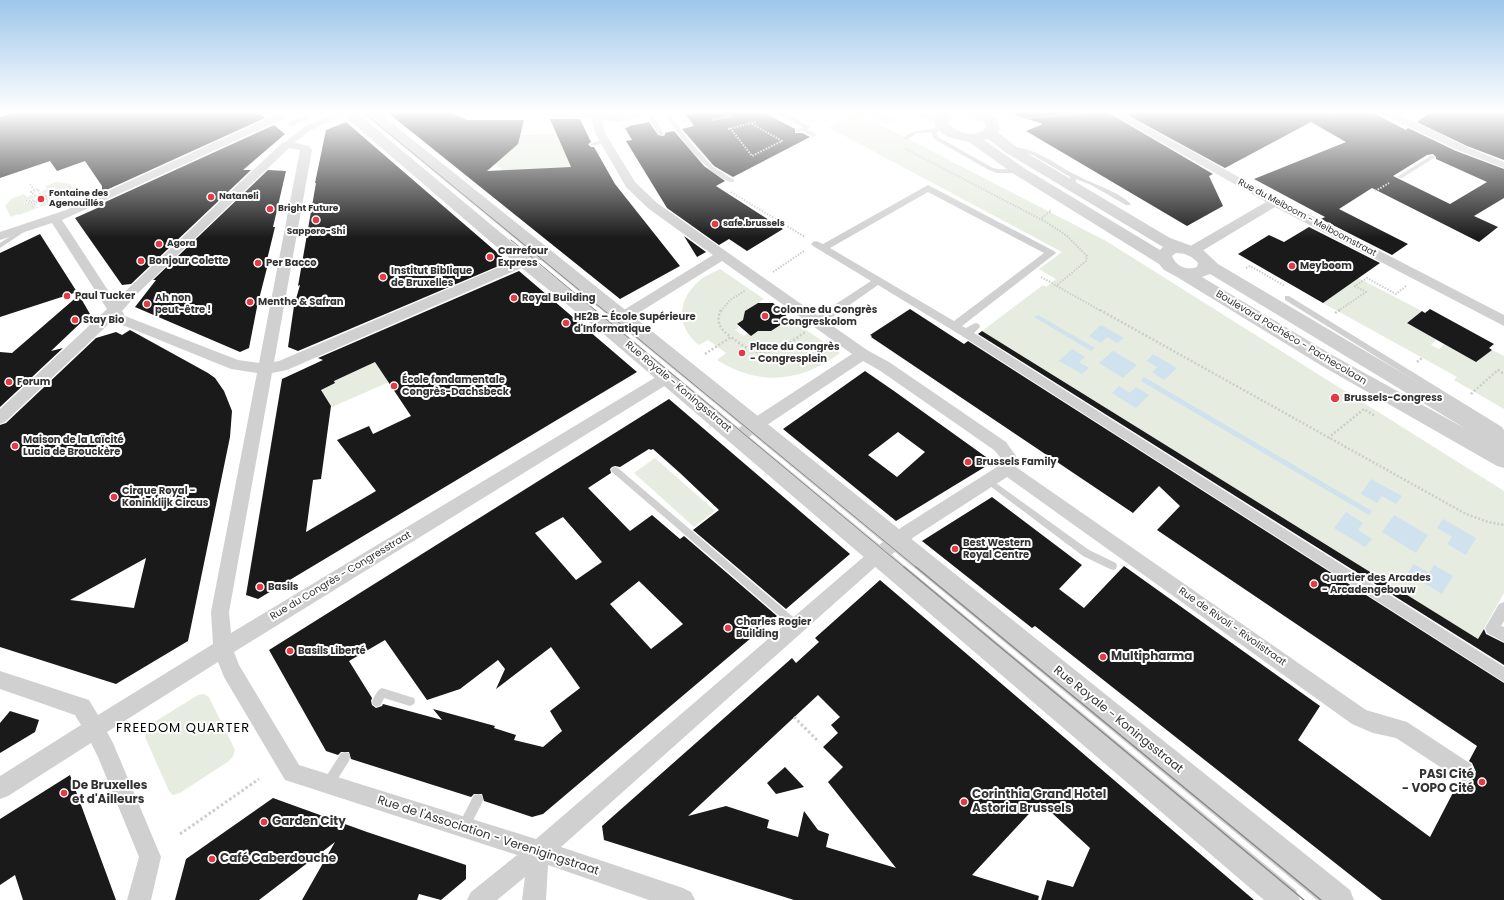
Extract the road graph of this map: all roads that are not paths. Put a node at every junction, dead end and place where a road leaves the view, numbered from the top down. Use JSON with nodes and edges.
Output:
{"nodes":[{"id":1,"x":199,"y":154,"type":"edge"},
{"id":2,"x":277,"y":154,"type":"edge"},
{"id":3,"x":305,"y":154,"type":"edge"},
{"id":4,"x":397,"y":154,"type":"edge"},
{"id":5,"x":422,"y":154,"type":"edge"},
{"id":6,"x":613,"y":154,"type":"edge"},
{"id":7,"x":698,"y":154,"type":"edge"},
{"id":8,"x":964,"y":154,"type":"edge"},
{"id":9,"x":995,"y":154,"type":"edge"},
{"id":10,"x":1020,"y":154,"type":"edge"},
{"id":11,"x":1189,"y":154,"type":"edge"},
{"id":12,"x":1476,"y":154,"type":"edge"},
{"id":13,"x":1432,"y":157,"type":"dead end"},
{"id":14,"x":1504,"y":165,"type":"edge"},
{"id":15,"x":1019,"y":171,"type":"junction"},
{"id":16,"x":1400,"y":177,"type":"dead end"},
{"id":17,"x":732,"y":181,"type":"dead end"},
{"id":18,"x":1073,"y":181,"type":"junction"},
{"id":19,"x":1275,"y":202,"type":"junction"},
{"id":20,"x":1128,"y":204,"type":"dead end"},
{"id":21,"x":55,"y":218,"type":"junction"},
{"id":22,"x":25,"y":229,"type":"junction"},
{"id":23,"x":0,"y":236,"type":"edge"},
{"id":24,"x":0,"y":246,"type":"edge"},
{"id":25,"x":1185,"y":249,"type":"junction"},
{"id":26,"x":544,"y":253,"type":"junction"},
{"id":27,"x":722,"y":255,"type":"junction"},
{"id":28,"x":1164,"y":260,"type":"junction"},
{"id":29,"x":524,"y":262,"type":"junction"},
{"id":30,"x":1206,"y":263,"type":"junction"},
{"id":31,"x":1183,"y":273,"type":"junction"},
{"id":32,"x":878,"y":281,"type":"junction"},
{"id":33,"x":1287,"y":298,"type":"dead end"},
{"id":34,"x":114,"y":310,"type":"junction"},
{"id":35,"x":623,"y":317,"type":"junction"},
{"id":36,"x":1504,"y":321,"type":"edge"},
{"id":37,"x":817,"y":322,"type":"junction"},
{"id":38,"x":954,"y":326,"type":"junction"},
{"id":39,"x":606,"y":327,"type":"junction"},
{"id":40,"x":862,"y":354,"type":"junction"},
{"id":41,"x":683,"y":367,"type":"junction"},
{"id":42,"x":264,"y":369,"type":"junction"},
{"id":43,"x":666,"y":378,"type":"junction"},
{"id":44,"x":0,"y":418,"type":"edge"},
{"id":45,"x":745,"y":430,"type":"junction"},
{"id":46,"x":1504,"y":436,"type":"edge"},
{"id":47,"x":1504,"y":443,"type":"edge"},
{"id":48,"x":1504,"y":460,"type":"edge"},
{"id":49,"x":1007,"y":469,"type":"junction"},
{"id":50,"x":615,"y":470,"type":"dead end"},
{"id":51,"x":989,"y":481,"type":"junction"},
{"id":52,"x":898,"y":540,"type":"junction"},
{"id":53,"x":877,"y":556,"type":"junction"},
{"id":54,"x":1113,"y":566,"type":"dead end"},
{"id":55,"x":1504,"y":608,"type":"edge"},
{"id":56,"x":796,"y":625,"type":"junction"},
{"id":57,"x":1504,"y":635,"type":"edge"},
{"id":58,"x":223,"y":648,"type":"junction"},
{"id":59,"x":1504,"y":675,"type":"edge"},
{"id":60,"x":0,"y":680,"type":"edge"},
{"id":61,"x":410,"y":701,"type":"dead end"},
{"id":62,"x":377,"y":702,"type":"dead end"},
{"id":63,"x":93,"y":729,"type":"junction"},
{"id":64,"x":345,"y":757,"type":"dead end"},
{"id":65,"x":1464,"y":771,"type":"dead end"},
{"id":66,"x":328,"y":784,"type":"junction"},
{"id":67,"x":0,"y":788,"type":"edge"},
{"id":68,"x":478,"y":799,"type":"dead end"},
{"id":69,"x":464,"y":827,"type":"junction"},
{"id":70,"x":538,"y":852,"type":"junction"},
{"id":71,"x":139,"y":900,"type":"edge"},
{"id":72,"x":479,"y":900,"type":"edge"},
{"id":73,"x":534,"y":900,"type":"edge"},
{"id":74,"x":684,"y":900,"type":"edge"},
{"id":75,"x":1286,"y":900,"type":"edge"},
{"id":76,"x":1340,"y":900,"type":"edge"}],
"edges":[{"from":1,"to":21,"type":"street"},
{"from":2,"to":34,"type":"street"},
{"from":3,"to":42,"type":"street"},
{"from":4,"to":29,"type":"street","name":"Rue Royale - Koningsstraat"},
{"from":5,"to":26,"type":"street","name":"Rue Royale - Koningsstraat"},
{"from":6,"to":27,"type":"street"},
{"from":7,"to":17,"type":"lane"},
{"from":8,"to":15,"type":"lane"},
{"from":9,"to":15,"type":"street"},
{"from":10,"to":18,"type":"street"},
{"from":11,"to":19,"type":"street","name":"Rue du Meiboom - Meiboomstraat"},
{"from":12,"to":14,"type":"street"},
{"from":13,"to":16,"type":"lane"},
{"from":15,"to":28,"type":"street"},
{"from":18,"to":20,"type":"lane"},
{"from":18,"to":25,"type":"street"},
{"from":19,"to":25,"type":"street"},
{"from":19,"to":36,"type":"street","name":"Rue du Meiboom - Meiboomstraat"},
{"from":21,"to":22,"type":"street"},
{"from":21,"to":34,"type":"street"},
{"from":22,"to":23,"type":"street"},
{"from":22,"to":24,"type":"lane"},
{"from":25,"to":28,"type":"street"},
{"from":25,"to":30,"type":"street","name":"Boulevard Pachéco - Pachecolaan"},
{"from":26,"to":29,"type":"street"},
{"from":26,"to":35,"type":"street","name":"Rue Royale - Koningsstraat"},
{"from":27,"to":35,"type":"street"},
{"from":27,"to":37,"type":"street"},
{"from":28,"to":31,"type":"street","name":"Boulevard Pachéco - Pachecolaan"},
{"from":29,"to":39,"type":"street","name":"Rue Royale - Koningsstraat"},
{"from":29,"to":42,"type":"street"},
{"from":30,"to":31,"type":"street"},
{"from":30,"to":47,"type":"street","name":"Boulevard Pachéco - Pachecolaan"},
{"from":31,"to":48,"type":"street","name":"Boulevard Pachéco - Pachecolaan"},
{"from":32,"to":37,"type":"street"},
{"from":32,"to":38,"type":"street"},
{"from":32,"to":38,"type":"street"},
{"from":33,"to":46,"type":"lane"},
{"from":34,"to":42,"type":"street"},
{"from":34,"to":44,"type":"street"},
{"from":35,"to":39,"type":"street"},
{"from":35,"to":41,"type":"street","name":"Rue Royale - Koningsstraat"},
{"from":37,"to":40,"type":"street"},
{"from":38,"to":59,"type":"street"},
{"from":39,"to":43,"type":"street","name":"Rue Royale - Koningsstraat"},
{"from":40,"to":45,"type":"street"},
{"from":40,"to":49,"type":"street"},
{"from":41,"to":43,"type":"street","name":"Rue du Congrès - Congresstraat"},
{"from":41,"to":45,"type":"street","name":"Rue Royale - Koningsstraat"},
{"from":42,"to":58,"type":"street"},
{"from":43,"to":45,"type":"street","name":"Rue Royale - Koningsstraat"},
{"from":43,"to":58,"type":"street","name":"Rue du Congrès - Congresstraat"},
{"from":45,"to":52,"type":"street","name":"Rue Royale - Koningsstraat"},
{"from":45,"to":53,"type":"street","name":"Rue Royale - Koningsstraat"},
{"from":49,"to":51,"type":"street"},
{"from":49,"to":65,"type":"street","name":"Rue de Rivoli - Rivolistraat"},
{"from":50,"to":56,"type":"lane"},
{"from":51,"to":52,"type":"street"},
{"from":51,"to":54,"type":"lane"},
{"from":52,"to":53,"type":"street"},
{"from":52,"to":76,"type":"street","name":"Rue Royale - Koningsstraat"},
{"from":53,"to":56,"type":"street"},
{"from":53,"to":75,"type":"street","name":"Rue Royale - Koningsstraat"},
{"from":55,"to":57,"type":"street"},
{"from":56,"to":70,"type":"street"},
{"from":58,"to":63,"type":"street","name":"Rue du Congrès - Congresstraat"},
{"from":58,"to":66,"type":"street","name":"Rue de l'Association - Verenigingstraat"},
{"from":60,"to":63,"type":"street"},
{"from":61,"to":62,"type":"lane"},
{"from":63,"to":67,"type":"street","name":"Rue du Congrès - Congresstraat"},
{"from":63,"to":71,"type":"street"},
{"from":64,"to":66,"type":"lane"},
{"from":66,"to":69,"type":"street","name":"Rue de l'Association - Verenigingstraat"},
{"from":68,"to":69,"type":"lane"},
{"from":69,"to":70,"type":"street","name":"Rue de l'Association - Verenigingstraat"},
{"from":70,"to":72,"type":"street"},
{"from":70,"to":73,"type":"street"},
{"from":70,"to":74,"type":"street","name":"Rue de l'Association - Verenigingstraat"}]}
